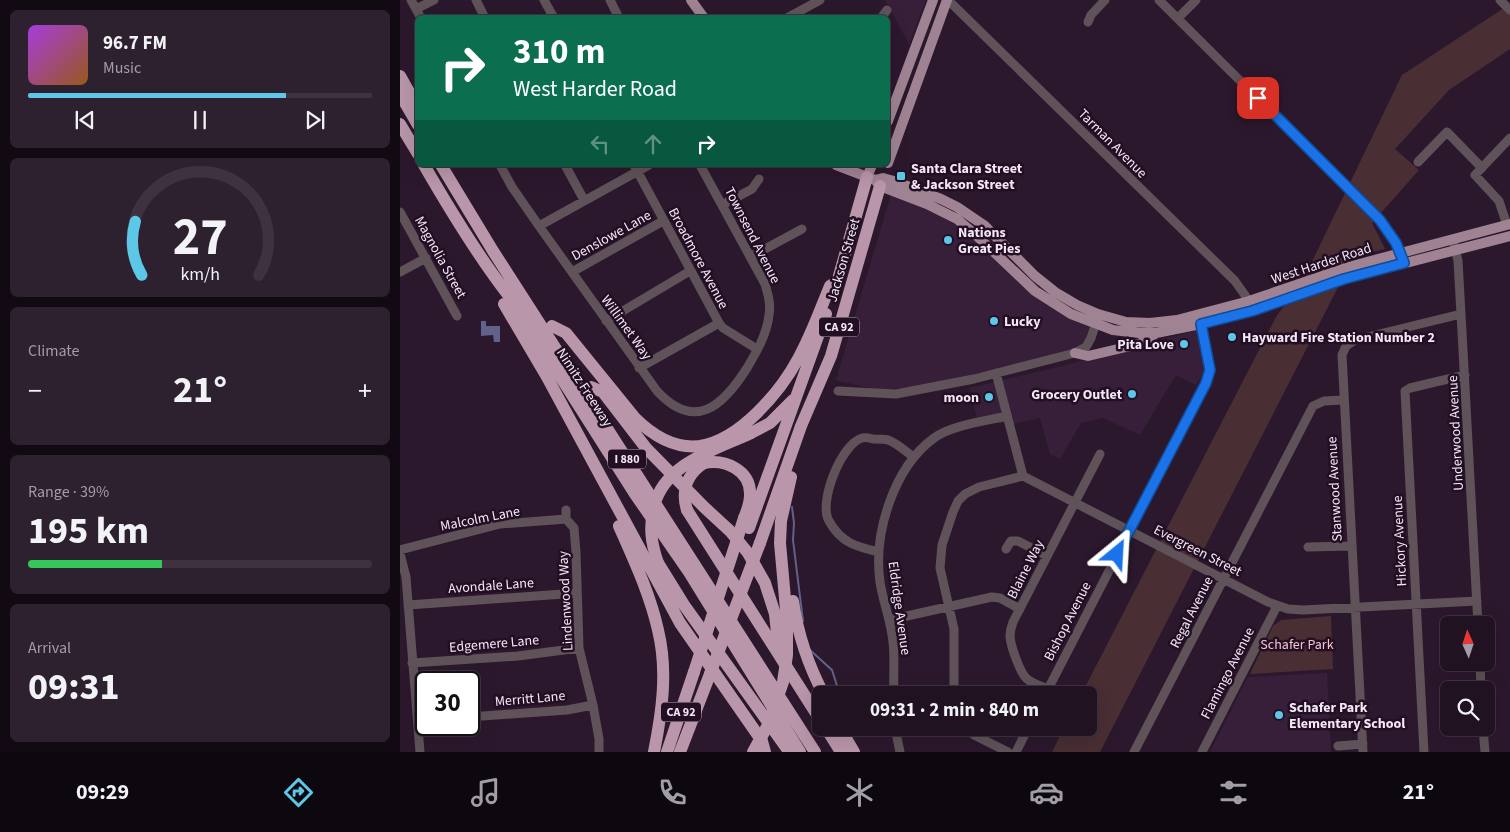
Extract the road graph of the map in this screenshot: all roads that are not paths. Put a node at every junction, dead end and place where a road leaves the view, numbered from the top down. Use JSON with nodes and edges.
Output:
{"nodes":[{"id":1,"x":411,"y":0,"type":"edge"},
{"id":2,"x":434,"y":0,"type":"edge"},
{"id":3,"x":476,"y":0,"type":"edge"},
{"id":4,"x":544,"y":0,"type":"edge"},
{"id":5,"x":610,"y":0,"type":"edge"},
{"id":6,"x":820,"y":0,"type":"edge"},
{"id":7,"x":933,"y":0,"type":"edge"},
{"id":8,"x":947,"y":0,"type":"edge"},
{"id":9,"x":1104,"y":0,"type":"edge"},
{"id":10,"x":1159,"y":0,"type":"edge"},
{"id":11,"x":1196,"y":0,"type":"edge"},
{"id":12,"x":1500,"y":0,"type":"edge"},
{"id":13,"x":694,"y":1,"type":"edge"},
{"id":14,"x":1510,"y":10,"type":"edge"},
{"id":15,"x":419,"y":13,"type":"edge"},
{"id":16,"x":484,"y":15,"type":"edge"},
{"id":17,"x":552,"y":15,"type":"edge"},
{"id":18,"x":618,"y":15,"type":"edge"},
{"id":19,"x":702,"y":15,"type":"edge"},
{"id":20,"x":792,"y":15,"type":"edge"},
{"id":21,"x":1178,"y":18,"type":"junction"},
{"id":22,"x":1088,"y":22,"type":"dead end"},
{"id":23,"x":400,"y":76,"type":"edge"},
{"id":24,"x":400,"y":94,"type":"edge"},
{"id":25,"x":415,"y":103,"type":"edge"},
{"id":26,"x":400,"y":105,"type":"edge"},
{"id":27,"x":890,"y":116,"type":"edge"},
{"id":28,"x":415,"y":120,"type":"edge"},
{"id":29,"x":400,"y":124,"type":"edge"},
{"id":30,"x":415,"y":130,"type":"edge"},
{"id":31,"x":1510,"y":138,"type":"edge"},
{"id":32,"x":415,"y":149,"type":"edge"},
{"id":33,"x":890,"y":156,"type":"edge"},
{"id":34,"x":1418,"y":162,"type":"dead end"},
{"id":35,"x":425,"y":167,"type":"edge"},
{"id":36,"x":436,"y":167,"type":"edge"},
{"id":37,"x":442,"y":167,"type":"edge"},
{"id":38,"x":451,"y":167,"type":"edge"},
{"id":39,"x":501,"y":167,"type":"edge"},
{"id":40,"x":567,"y":167,"type":"edge"},
{"id":41,"x":701,"y":167,"type":"edge"},
{"id":42,"x":842,"y":167,"type":"edge"},
{"id":43,"x":884,"y":167,"type":"edge"},
{"id":44,"x":635,"y":168,"type":"edge"},
{"id":45,"x":1482,"y":168,"type":"junction"},
{"id":46,"x":875,"y":177,"type":"edge"},
{"id":47,"x":759,"y":179,"type":"dead end"},
{"id":48,"x":584,"y":200,"type":"junction"},
{"id":49,"x":722,"y":205,"type":"junction"},
{"id":50,"x":400,"y":212,"type":"edge"},
{"id":51,"x":663,"y":221,"type":"junction"},
{"id":52,"x":1509,"y":225,"type":"edge"},
{"id":53,"x":539,"y":226,"type":"junction"},
{"id":54,"x":802,"y":229,"type":"dead end"},
{"id":55,"x":1510,"y":236,"type":"edge"},
{"id":56,"x":1454,"y":245,"type":"junction"},
{"id":57,"x":750,"y":257,"type":"junction"},
{"id":58,"x":426,"y":258,"type":"junction"},
{"id":59,"x":1402,"y":258,"type":"junction"},
{"id":60,"x":690,"y":271,"type":"junction"},
{"id":61,"x":400,"y":272,"type":"edge"},
{"id":62,"x":572,"y":272,"type":"junction"},
{"id":63,"x":495,"y":278,"type":"junction"},
{"id":64,"x":836,"y":282,"type":"junction"},
{"id":65,"x":509,"y":296,"type":"junction"},
{"id":66,"x":1250,"y":306,"type":"junction"},
{"id":67,"x":1462,"y":314,"type":"junction"},
{"id":68,"x":457,"y":316,"type":"dead end"},
{"id":69,"x":1097,"y":319,"type":"junction"},
{"id":70,"x":1200,"y":320,"type":"junction"},
{"id":71,"x":606,"y":321,"type":"junction"},
{"id":72,"x":718,"y":323,"type":"junction"},
{"id":73,"x":552,"y":326,"type":"junction"},
{"id":74,"x":1156,"y":334,"type":"junction"},
{"id":75,"x":758,"y":349,"type":"junction"},
{"id":76,"x":1075,"y":354,"type":"junction"},
{"id":77,"x":640,"y":368,"type":"junction"},
{"id":78,"x":996,"y":373,"type":"junction"},
{"id":79,"x":1465,"y":375,"type":"junction"},
{"id":80,"x":591,"y":387,"type":"junction"},
{"id":81,"x":838,"y":391,"type":"dead end"},
{"id":82,"x":799,"y":392,"type":"junction"},
{"id":83,"x":1344,"y":400,"type":"junction"},
{"id":84,"x":1007,"y":416,"type":"junction"},
{"id":85,"x":801,"y":426,"type":"junction"},
{"id":86,"x":1100,"y":454,"type":"dead end"},
{"id":87,"x":914,"y":457,"type":"junction"},
{"id":88,"x":595,"y":469,"type":"junction"},
{"id":89,"x":1023,"y":476,"type":"junction"},
{"id":90,"x":1074,"y":502,"type":"junction"},
{"id":91,"x":784,"y":504,"type":"junction"},
{"id":92,"x":771,"y":511,"type":"junction"},
{"id":93,"x":566,"y":514,"type":"joint"},
{"id":94,"x":747,"y":523,"type":"junction"},
{"id":95,"x":1129,"y":530,"type":"junction"},
{"id":96,"x":1351,"y":546,"type":"junction"},
{"id":97,"x":1308,"y":547,"type":"dead end"},
{"id":98,"x":1006,"y":549,"type":"dead end"},
{"id":99,"x":400,"y":550,"type":"edge"},
{"id":100,"x":879,"y":552,"type":"junction"},
{"id":101,"x":400,"y":554,"type":"edge"},
{"id":102,"x":1047,"y":556,"type":"junction"},
{"id":103,"x":1224,"y":579,"type":"junction"},
{"id":104,"x":577,"y":593,"type":"junction"},
{"id":105,"x":1476,"y":601,"type":"junction"},
{"id":106,"x":408,"y":605,"type":"junction"},
{"id":107,"x":1416,"y":605,"type":"junction"},
{"id":108,"x":949,"y":606,"type":"junction"},
{"id":109,"x":1277,"y":606,"type":"junction"},
{"id":110,"x":1020,"y":608,"type":"junction"},
{"id":111,"x":1355,"y":608,"type":"junction"},
{"id":112,"x":1477,"y":616,"type":"edge"},
{"id":113,"x":889,"y":620,"type":"junction"},
{"id":114,"x":579,"y":648,"type":"junction"},
{"id":115,"x":412,"y":663,"type":"junction"},
{"id":116,"x":710,"y":674,"type":"junction"},
{"id":117,"x":415,"y":680,"type":"edge"},
{"id":118,"x":820,"y":686,"type":"edge"},
{"id":119,"x":894,"y":686,"type":"edge"},
{"id":120,"x":954,"y":686,"type":"edge"},
{"id":121,"x":1038,"y":686,"type":"edge"},
{"id":122,"x":1049,"y":686,"type":"edge"},
{"id":123,"x":777,"y":698,"type":"junction"},
{"id":124,"x":593,"y":705,"type":"junction"},
{"id":125,"x":812,"y":707,"type":"edge"},
{"id":126,"x":480,"y":716,"type":"edge"},
{"id":127,"x":421,"y":736,"type":"edge"},
{"id":128,"x":831,"y":736,"type":"edge"},
{"id":129,"x":845,"y":736,"type":"edge"},
{"id":130,"x":897,"y":736,"type":"edge"},
{"id":131,"x":976,"y":736,"type":"edge"},
{"id":132,"x":1024,"y":736,"type":"edge"},
{"id":133,"x":1484,"y":736,"type":"edge"},
{"id":134,"x":1338,"y":746,"type":"dead end"},
{"id":135,"x":1363,"y":748,"type":"edge"},
{"id":136,"x":799,"y":751,"type":"edge"},
{"id":137,"x":420,"y":752,"type":"edge"},
{"id":138,"x":599,"y":752,"type":"edge"},
{"id":139,"x":654,"y":752,"type":"edge"},
{"id":140,"x":667,"y":752,"type":"edge"},
{"id":141,"x":680,"y":752,"type":"edge"},
{"id":142,"x":688,"y":752,"type":"edge"},
{"id":143,"x":753,"y":752,"type":"edge"},
{"id":144,"x":765,"y":752,"type":"edge"},
{"id":145,"x":814,"y":752,"type":"edge"},
{"id":146,"x":822,"y":752,"type":"edge"},
{"id":147,"x":841,"y":752,"type":"edge"},
{"id":148,"x":854,"y":752,"type":"edge"},
{"id":149,"x":900,"y":752,"type":"edge"},
{"id":150,"x":1008,"y":752,"type":"edge"},
{"id":151,"x":1016,"y":752,"type":"edge"},
{"id":152,"x":1134,"y":752,"type":"edge"},
{"id":153,"x":1202,"y":752,"type":"edge"},
{"id":154,"x":1424,"y":752,"type":"edge"},
{"id":155,"x":1485,"y":752,"type":"edge"}],
"edges":[{"from":1,"to":15,"type":"street"},
{"from":2,"to":15,"type":"street"},
{"from":3,"to":16,"type":"street"},
{"from":4,"to":17,"type":"street"},
{"from":5,"to":18,"type":"street"},
{"from":6,"to":20,"type":"street"},
{"from":7,"to":27,"type":"main road"},
{"from":8,"to":33,"type":"main road","number":"CA 92"},
{"from":8,"to":66,"type":"street","name":"Tarman Avenue"},
{"from":9,"to":22,"type":"street"},
{"from":10,"to":21,"type":"street"},
{"from":11,"to":21,"type":"street"},
{"from":12,"to":14,"type":"street"},
{"from":13,"to":19,"type":"main road"},
{"from":21,"to":59,"type":"street"},
{"from":23,"to":25,"type":"highway"},
{"from":24,"to":28,"type":"highway"},
{"from":26,"to":30,"type":"highway"},
{"from":29,"to":32,"type":"highway"},
{"from":31,"to":45,"type":"street"},
{"from":34,"to":45,"type":"street"},
{"from":35,"to":63,"type":"highway","name":"Nimitz Freeway","number":"I 880"},
{"from":36,"to":65,"type":"highway","number":"I 880"},
{"from":37,"to":145,"type":"highway","number":"I 880"},
{"from":38,"to":73,"type":"highway","name":"Nimitz Freeway","number":"I 880"},
{"from":39,"to":53,"type":"street","name":"Willimet Way"},
{"from":40,"to":48,"type":"street"},
{"from":41,"to":49,"type":"street","name":"Townsend Avenue"},
{"from":42,"to":46,"type":"main road"},
{"from":43,"to":46,"type":"main road","number":"CA 92"},
{"from":44,"to":48,"type":"street"},
{"from":44,"to":51,"type":"street","name":"Broadmore Avenue"},
{"from":45,"to":52,"type":"street"},
{"from":46,"to":64,"type":"highway","name":"Jackson Street","number":"CA 92"},
{"from":46,"to":69,"type":"main road"},
{"from":46,"to":85,"type":"highway","name":"Jackson Street","number":"CA 92"},
{"from":46,"to":92,"type":"highway"},
{"from":47,"to":49,"type":"street"},
{"from":48,"to":53,"type":"street"},
{"from":49,"to":57,"type":"street","name":"Townsend Avenue"},
{"from":50,"to":58,"type":"street","name":"Magnolia Street"},
{"from":51,"to":60,"type":"street","name":"Broadmore Avenue"},
{"from":51,"to":62,"type":"street","name":"Denslowe Lane"},
{"from":52,"to":56,"type":"main road","name":"West Harder Road"},
{"from":53,"to":62,"type":"street","name":"Willimet Way"},
{"from":54,"to":57,"type":"street"},
{"from":55,"to":56,"type":"main road","name":"West Harder Road"},
{"from":56,"to":59,"type":"main road","name":"West Harder Road"},
{"from":56,"to":67,"type":"street","name":"Underwood Avenue"},
{"from":57,"to":75,"type":"street","name":"Townsend Avenue"},
{"from":58,"to":61,"type":"street"},
{"from":58,"to":68,"type":"street","name":"Magnolia Street"},
{"from":59,"to":66,"type":"main road","name":"West Harder Road"},
{"from":60,"to":71,"type":"street"},
{"from":60,"to":72,"type":"street","name":"Broadmore Avenue"},
{"from":62,"to":71,"type":"street","name":"Willimet Way"},
{"from":63,"to":65,"type":"highway","name":"Nimitz Freeway","number":"I 880"},
{"from":63,"to":88,"type":"highway"},
{"from":64,"to":73,"type":"highway"},
{"from":64,"to":82,"type":"highway","number":"CA 92"},
{"from":65,"to":136,"type":"highway","name":"Nimitz Freeway","number":"I 880"},
{"from":66,"to":70,"type":"main road","name":"West Harder Road"},
{"from":67,"to":79,"type":"street","name":"Underwood Avenue"},
{"from":67,"to":83,"type":"street","name":"Stanwood Avenue"},
{"from":69,"to":70,"type":"main road"},
{"from":69,"to":74,"type":"main road"},
{"from":69,"to":76,"type":"street"},
{"from":70,"to":74,"type":"main road"},
{"from":70,"to":95,"type":"street","name":"Bishop Avenue"},
{"from":71,"to":77,"type":"street","name":"Willimet Way"},
{"from":72,"to":75,"type":"street","name":"Broadmore Avenue"},
{"from":72,"to":77,"type":"street"},
{"from":73,"to":80,"type":"highway","name":"Nimitz Freeway","number":"I 880"},
{"from":74,"to":76,"type":"main road"},
{"from":75,"to":77,"type":"street","name":"Willimet Way"},
{"from":76,"to":78,"type":"street"},
{"from":78,"to":81,"type":"street"},
{"from":78,"to":84,"type":"street"},
{"from":79,"to":105,"type":"street","name":"Underwood Avenue"},
{"from":79,"to":107,"type":"street","name":"Hickory Avenue"},
{"from":80,"to":123,"type":"highway","bridge":true},
{"from":80,"to":146,"type":"highway","name":"Nimitz Freeway","number":"I 880"},
{"from":82,"to":94,"type":"highway","number":"CA 92"},
{"from":82,"to":136,"type":"highway","bridge":true},
{"from":83,"to":96,"type":"street","name":"Stanwood Avenue"},
{"from":83,"to":103,"type":"street","name":"Regal Avenue"},
{"from":84,"to":87,"type":"street","name":"Eldridge Avenue"},
{"from":84,"to":89,"type":"street"},
{"from":85,"to":91,"type":"highway"},
{"from":85,"to":92,"type":"highway","number":"CA 92"},
{"from":86,"to":90,"type":"street","name":"Blaine Way"},
{"from":87,"to":100,"type":"street","name":"Eldridge Avenue"},
{"from":87,"to":100,"type":"street"},
{"from":88,"to":139,"type":"highway"},
{"from":88,"to":144,"type":"highway"},
{"from":89,"to":90,"type":"street","name":"Evergreen Street"},
{"from":89,"to":108,"type":"street"},
{"from":90,"to":95,"type":"street","name":"Evergreen Street"},
{"from":90,"to":102,"type":"street","name":"Blaine Way"},
{"from":91,"to":118,"type":"highway"},
{"from":91,"to":123,"type":"highway","bridge":true},
{"from":92,"to":116,"type":"highway","number":"CA 92","bridge":true},
{"from":93,"to":99,"type":"street","name":"Malcolm Lane"},
{"from":93,"to":104,"type":"street","name":"Lindenwood Way"},
{"from":94,"to":125,"type":"highway","bridge":true},
{"from":94,"to":140,"type":"highway","number":"CA 92","bridge":true},
{"from":95,"to":103,"type":"street","name":"Evergreen Street"},
{"from":95,"to":122,"type":"street","name":"Bishop Avenue"},
{"from":96,"to":97,"type":"street"},
{"from":96,"to":111,"type":"street","name":"Stanwood Avenue"},
{"from":98,"to":102,"type":"street"},
{"from":100,"to":113,"type":"street","name":"Eldridge Avenue"},
{"from":101,"to":106,"type":"street"},
{"from":102,"to":110,"type":"street","name":"Blaine Way"},
{"from":103,"to":109,"type":"street","name":"Evergreen Street"},
{"from":103,"to":152,"type":"street","name":"Regal Avenue"},
{"from":104,"to":106,"type":"street","name":"Avondale Lane"},
{"from":104,"to":114,"type":"street","name":"Lindenwood Way"},
{"from":105,"to":107,"type":"street","name":"Evergreen Street"},
{"from":105,"to":112,"type":"street","name":"Underwood Avenue"},
{"from":106,"to":115,"type":"street"},
{"from":107,"to":111,"type":"street","name":"Evergreen Street"},
{"from":107,"to":154,"type":"street","name":"Hickory Avenue"},
{"from":108,"to":110,"type":"street"},
{"from":108,"to":113,"type":"street"},
{"from":108,"to":120,"type":"street"},
{"from":109,"to":111,"type":"street","name":"Evergreen Street"},
{"from":109,"to":153,"type":"street","name":"Flamingo Avenue"},
{"from":110,"to":121,"type":"street","name":"Blaine Way"},
{"from":111,"to":135,"type":"street","name":"Stanwood Avenue"},
{"from":113,"to":119,"type":"street","name":"Eldridge Avenue"},
{"from":114,"to":115,"type":"street","name":"Edgemere Lane"},
{"from":114,"to":124,"type":"street","name":"Lindenwood Way"},
{"from":115,"to":117,"type":"street"},
{"from":116,"to":141,"type":"highway","number":"CA 92"},
{"from":116,"to":142,"type":"highway"},
{"from":123,"to":143,"type":"highway","bridge":true},
{"from":124,"to":126,"type":"street","name":"Merritt Lane"},
{"from":124,"to":138,"type":"street","name":"Lindenwood Way"},
{"from":127,"to":137,"type":"street"},
{"from":128,"to":147,"type":"highway"},
{"from":129,"to":148,"type":"highway"},
{"from":130,"to":149,"type":"street"},
{"from":131,"to":150,"type":"street"},
{"from":132,"to":151,"type":"street"},
{"from":133,"to":155,"type":"street"},
{"from":134,"to":135,"type":"street"}]}
